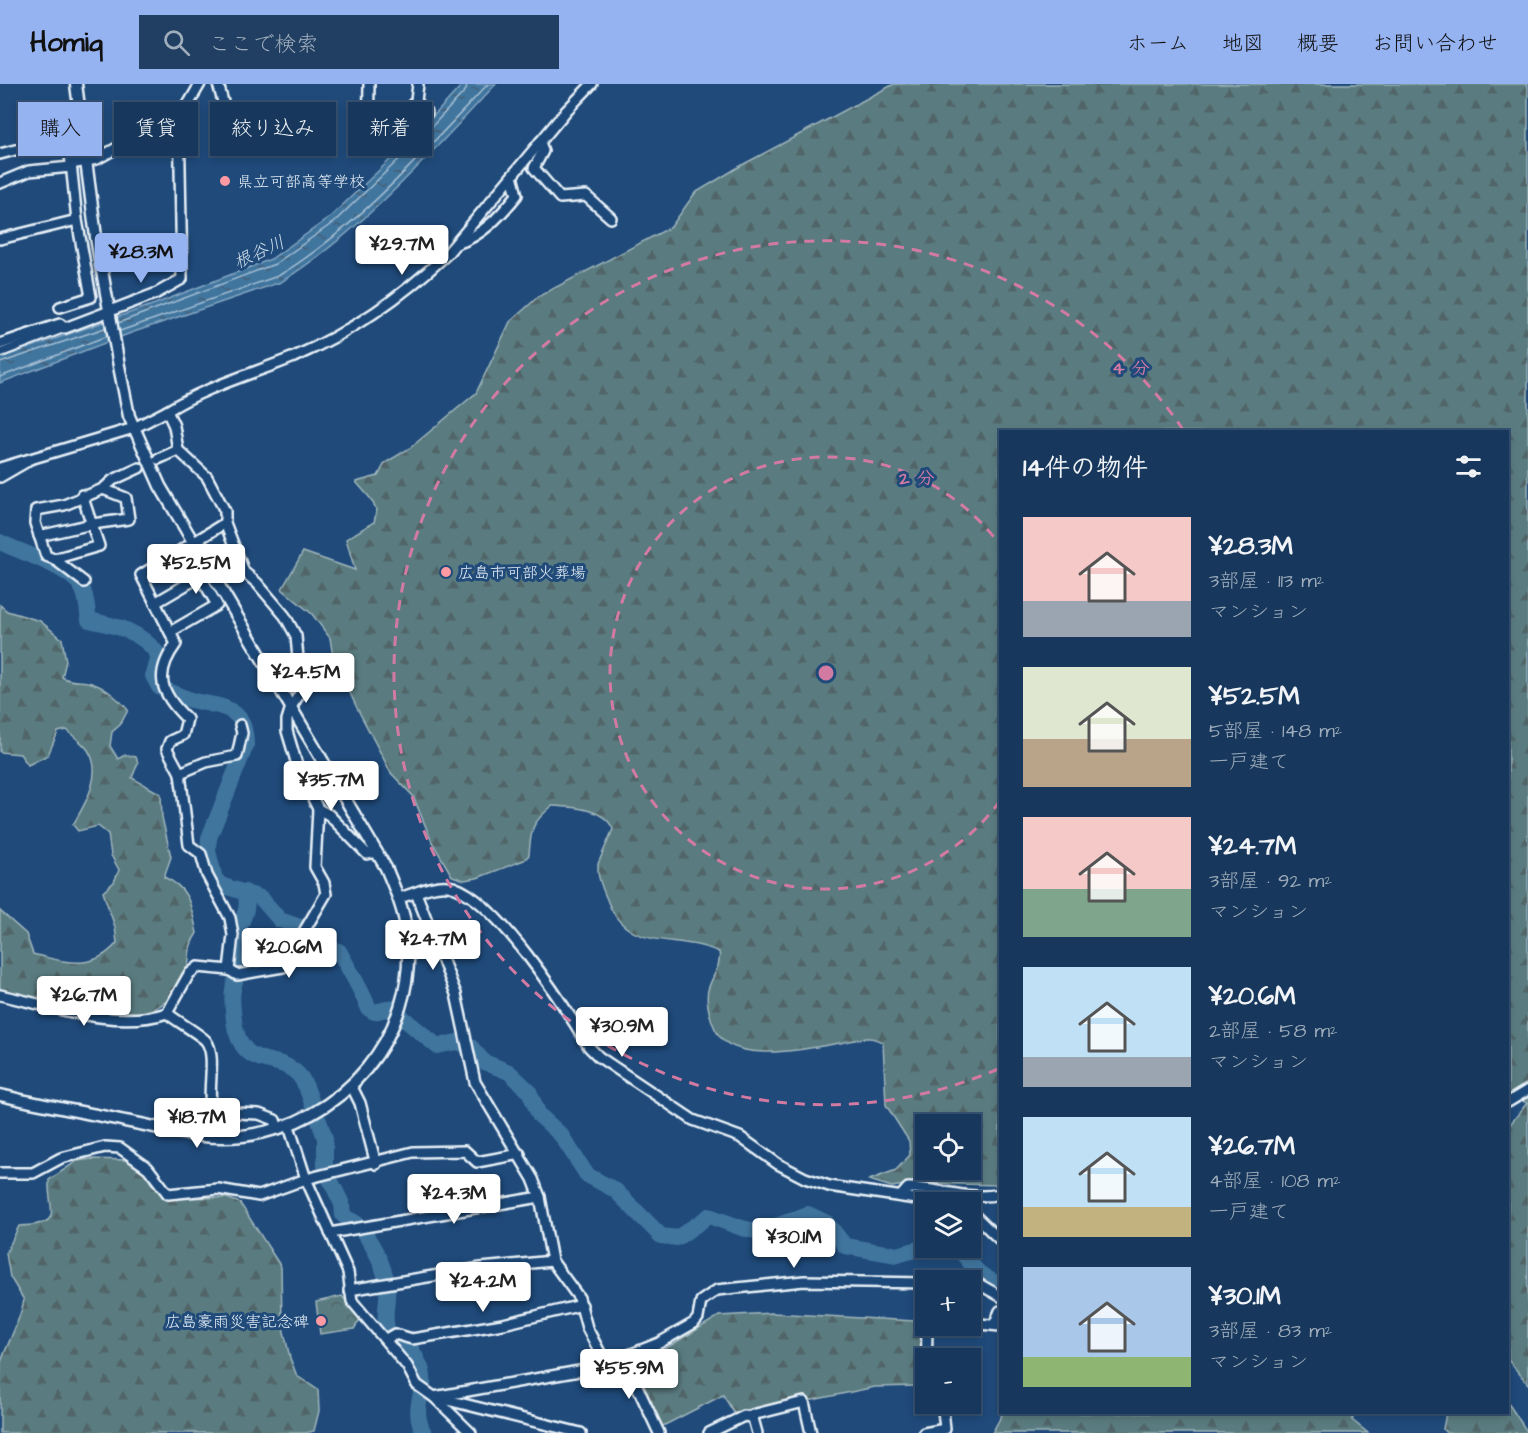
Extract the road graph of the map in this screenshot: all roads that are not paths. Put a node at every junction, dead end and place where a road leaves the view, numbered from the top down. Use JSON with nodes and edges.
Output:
{"nodes":[{"id":1,"x":76,"y":84,"type":"edge"},
{"id":2,"x":200,"y":84,"type":"edge"},
{"id":3,"x":218,"y":84,"type":"edge"},
{"id":4,"x":369,"y":84,"type":"edge"},
{"id":5,"x":418,"y":84,"type":"edge"},
{"id":6,"x":592,"y":84,"type":"edge"},
{"id":7,"x":416,"y":101,"type":"joint"},
{"id":8,"x":190,"y":102,"type":"edge"},
{"id":9,"x":223,"y":102,"type":"edge"},
{"id":10,"x":540,"y":142,"type":"junction"},
{"id":11,"x":18,"y":149,"type":"edge"},
{"id":12,"x":114,"y":149,"type":"edge"},
{"id":13,"x":0,"y":154,"type":"edge"},
{"id":14,"x":70,"y":156,"type":"edge"},
{"id":15,"x":180,"y":156,"type":"edge"},
{"id":16,"x":86,"y":162,"type":"junction"},
{"id":17,"x":71,"y":166,"type":"junction"},
{"id":18,"x":512,"y":177,"type":"junction"},
{"id":19,"x":0,"y":183,"type":"edge"},
{"id":20,"x":611,"y":218,"type":"dead end"},
{"id":21,"x":77,"y":220,"type":"junction"},
{"id":22,"x":0,"y":239,"type":"edge"},
{"id":23,"x":456,"y":244,"type":"junction"},
{"id":24,"x":60,"y":308,"type":"dead end"},
{"id":25,"x":109,"y":315,"type":"junction"},
{"id":26,"x":65,"y":328,"type":"junction"},
{"id":27,"x":0,"y":344,"type":"edge"},
{"id":28,"x":0,"y":353,"type":"edge"},
{"id":29,"x":166,"y":411,"type":"junction"},
{"id":30,"x":134,"y":429,"type":"junction"},
{"id":31,"x":178,"y":450,"type":"junction"},
{"id":32,"x":36,"y":455,"type":"junction"},
{"id":33,"x":158,"y":459,"type":"dead end"},
{"id":34,"x":0,"y":468,"type":"edge"},
{"id":35,"x":139,"y":468,"type":"dead end"},
{"id":36,"x":0,"y":477,"type":"edge"},
{"id":37,"x":104,"y":489,"type":"junction"},
{"id":38,"x":82,"y":495,"type":"junction"},
{"id":39,"x":225,"y":523,"type":"junction"},
{"id":40,"x":92,"y":524,"type":"junction"},
{"id":41,"x":39,"y":536,"type":"junction"},
{"id":42,"x":189,"y":545,"type":"junction"},
{"id":43,"x":54,"y":559,"type":"junction"},
{"id":44,"x":201,"y":576,"type":"junction"},
{"id":45,"x":84,"y":582,"type":"dead end"},
{"id":46,"x":155,"y":603,"type":"junction"},
{"id":47,"x":170,"y":632,"type":"junction"},
{"id":48,"x":291,"y":707,"type":"junction"},
{"id":49,"x":240,"y":725,"type":"dead end"},
{"id":50,"x":180,"y":773,"type":"junction"},
{"id":51,"x":318,"y":809,"type":"junction"},
{"id":52,"x":377,"y":852,"type":"junction"},
{"id":53,"x":416,"y":893,"type":"junction"},
{"id":54,"x":399,"y":898,"type":"junction"},
{"id":55,"x":233,"y":972,"type":"junction"},
{"id":56,"x":0,"y":995,"type":"edge"},
{"id":57,"x":167,"y":1013,"type":"junction"},
{"id":58,"x":352,"y":1087,"type":"junction"},
{"id":59,"x":1528,"y":1090,"type":"edge"},
{"id":60,"x":0,"y":1095,"type":"edge"},
{"id":61,"x":1509,"y":1101,"type":"edge"},
{"id":62,"x":284,"y":1128,"type":"junction"},
{"id":63,"x":520,"y":1154,"type":"junction"},
{"id":64,"x":376,"y":1164,"type":"junction"},
{"id":65,"x":0,"y":1173,"type":"edge"},
{"id":66,"x":306,"y":1179,"type":"junction"},
{"id":67,"x":999,"y":1194,"type":"edge"},
{"id":68,"x":901,"y":1196,"type":"junction"},
{"id":69,"x":540,"y":1197,"type":"junction"},
{"id":70,"x":915,"y":1198,"type":"edge"},
{"id":71,"x":981,"y":1222,"type":"edge"},
{"id":72,"x":330,"y":1233,"type":"junction"},
{"id":73,"x":999,"y":1239,"type":"edge"},
{"id":74,"x":552,"y":1261,"type":"junction"},
{"id":75,"x":915,"y":1283,"type":"edge"},
{"id":76,"x":981,"y":1285,"type":"edge"},
{"id":77,"x":349,"y":1290,"type":"junction"},
{"id":78,"x":999,"y":1295,"type":"edge"},
{"id":79,"x":582,"y":1305,"type":"junction"},
{"id":80,"x":981,"y":1324,"type":"edge"},
{"id":81,"x":997,"y":1325,"type":"edge"},
{"id":82,"x":389,"y":1337,"type":"junction"},
{"id":83,"x":623,"y":1356,"type":"junction"},
{"id":84,"x":605,"y":1362,"type":"junction"},
{"id":85,"x":434,"y":1397,"type":"junction"},
{"id":86,"x":943,"y":1414,"type":"edge"},
{"id":87,"x":751,"y":1417,"type":"junction"},
{"id":88,"x":471,"y":1433,"type":"edge"},
{"id":89,"x":581,"y":1433,"type":"edge"},
{"id":90,"x":659,"y":1433,"type":"edge"},
{"id":91,"x":709,"y":1433,"type":"edge"},
{"id":92,"x":757,"y":1433,"type":"edge"},
{"id":93,"x":811,"y":1433,"type":"edge"},
{"id":94,"x":924,"y":1433,"type":"edge"}],
"edges":[{"from":1,"to":16,"type":"street"},
{"from":2,"to":8,"type":"street"},
{"from":3,"to":9,"type":"street"},
{"from":4,"to":7,"type":"street"},
{"from":5,"to":7,"type":"street"},
{"from":6,"to":10,"type":"street"},
{"from":10,"to":18,"type":"street"},
{"from":10,"to":20,"type":"street"},
{"from":11,"to":13,"type":"street"},
{"from":12,"to":16,"type":"street"},
{"from":14,"to":17,"type":"street"},
{"from":15,"to":25,"type":"street"},
{"from":16,"to":17,"type":"street"},
{"from":16,"to":25,"type":"street"},
{"from":17,"to":19,"type":"street"},
{"from":17,"to":21,"type":"street"},
{"from":18,"to":23,"type":"street"},
{"from":18,"to":23,"type":"street"},
{"from":21,"to":22,"type":"street"},
{"from":21,"to":24,"type":"street"},
{"from":23,"to":29,"type":"street"},
{"from":25,"to":26,"type":"street"},
{"from":25,"to":30,"type":"street"},
{"from":26,"to":27,"type":"street"},
{"from":26,"to":28,"type":"street"},
{"from":29,"to":30,"type":"street"},
{"from":29,"to":31,"type":"street"},
{"from":30,"to":32,"type":"street"},
{"from":30,"to":42,"type":"street"},
{"from":31,"to":33,"type":"street"},
{"from":31,"to":39,"type":"street"},
{"from":32,"to":34,"type":"street"},
{"from":32,"to":36,"type":"street"},
{"from":35,"to":37,"type":"street"},
{"from":37,"to":38,"type":"street"},
{"from":37,"to":40,"type":"street"},
{"from":38,"to":40,"type":"street"},
{"from":38,"to":41,"type":"street"},
{"from":39,"to":42,"type":"street"},
{"from":39,"to":48,"type":"street"},
{"from":40,"to":41,"type":"street"},
{"from":40,"to":43,"type":"street"},
{"from":41,"to":43,"type":"street"},
{"from":42,"to":44,"type":"street"},
{"from":42,"to":46,"type":"street"},
{"from":42,"to":48,"type":"street"},
{"from":43,"to":45,"type":"street"},
{"from":44,"to":46,"type":"street"},
{"from":44,"to":47,"type":"street"},
{"from":46,"to":47,"type":"street"},
{"from":47,"to":50,"type":"street"},
{"from":48,"to":51,"type":"street"},
{"from":48,"to":52,"type":"street"},
{"from":49,"to":50,"type":"street"},
{"from":50,"to":55,"type":"street"},
{"from":51,"to":52,"type":"street"},
{"from":51,"to":55,"type":"street"},
{"from":52,"to":54,"type":"street"},
{"from":53,"to":54,"type":"street"},
{"from":53,"to":63,"type":"street"},
{"from":53,"to":68,"type":"street"},
{"from":54,"to":58,"type":"street"},
{"from":55,"to":57,"type":"street"},
{"from":56,"to":57,"type":"street"},
{"from":57,"to":62,"type":"street"},
{"from":58,"to":62,"type":"street"},
{"from":58,"to":64,"type":"street"},
{"from":59,"to":61,"type":"street"},
{"from":60,"to":62,"type":"street"},
{"from":62,"to":66,"type":"street"},
{"from":63,"to":64,"type":"street"},
{"from":63,"to":69,"type":"street"},
{"from":64,"to":66,"type":"street"},
{"from":65,"to":66,"type":"street"},
{"from":66,"to":72,"type":"street"},
{"from":67,"to":68,"type":"street"},
{"from":68,"to":70,"type":"street"},
{"from":69,"to":72,"type":"street"},
{"from":69,"to":74,"type":"street"},
{"from":71,"to":73,"type":"street"},
{"from":72,"to":77,"type":"street"},
{"from":74,"to":77,"type":"street"},
{"from":74,"to":79,"type":"street"},
{"from":75,"to":83,"type":"street"},
{"from":76,"to":78,"type":"street"},
{"from":77,"to":82,"type":"street"},
{"from":79,"to":82,"type":"street"},
{"from":79,"to":84,"type":"street"},
{"from":80,"to":81,"type":"street"},
{"from":82,"to":85,"type":"street"},
{"from":83,"to":84,"type":"street"},
{"from":83,"to":90,"type":"street"},
{"from":84,"to":85,"type":"street"},
{"from":85,"to":88,"type":"street"},
{"from":85,"to":89,"type":"street"},
{"from":86,"to":94,"type":"street"},
{"from":87,"to":91,"type":"street"},
{"from":87,"to":92,"type":"street"},
{"from":87,"to":93,"type":"street"}]}
